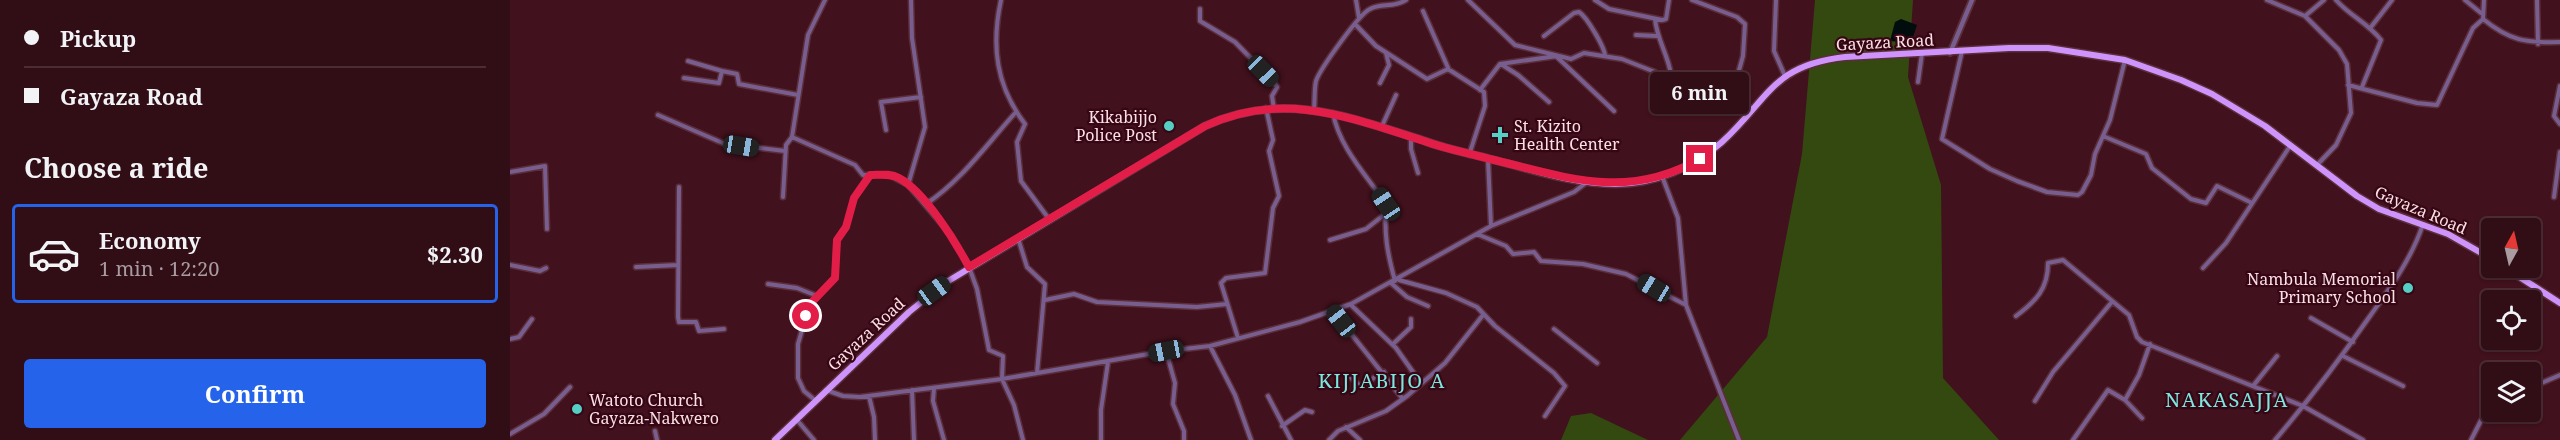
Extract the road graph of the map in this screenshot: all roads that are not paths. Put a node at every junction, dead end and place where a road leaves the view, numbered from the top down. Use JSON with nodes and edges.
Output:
{"nodes":[{"id":1,"x":825,"y":0,"type":"edge"},
{"id":2,"x":911,"y":0,"type":"edge"},
{"id":3,"x":1001,"y":0,"type":"edge"},
{"id":4,"x":1356,"y":0,"type":"edge"},
{"id":5,"x":1406,"y":0,"type":"edge"},
{"id":6,"x":1468,"y":0,"type":"edge"},
{"id":7,"x":1595,"y":0,"type":"edge"},
{"id":8,"x":1669,"y":0,"type":"edge"},
{"id":9,"x":1692,"y":0,"type":"edge"},
{"id":10,"x":1776,"y":0,"type":"edge"},
{"id":11,"x":1972,"y":0,"type":"edge"},
{"id":12,"x":2267,"y":0,"type":"edge"},
{"id":13,"x":2324,"y":0,"type":"edge"},
{"id":14,"x":2336,"y":0,"type":"edge"},
{"id":15,"x":2392,"y":0,"type":"edge"},
{"id":16,"x":2465,"y":0,"type":"edge"},
{"id":17,"x":2484,"y":0,"type":"edge"},
{"id":18,"x":2537,"y":0,"type":"edge"},
{"id":19,"x":1200,"y":9,"type":"dead end"},
{"id":20,"x":1423,"y":11,"type":"dead end"},
{"id":21,"x":2482,"y":13,"type":"junction"},
{"id":22,"x":2305,"y":16,"type":"junction"},
{"id":23,"x":1359,"y":19,"type":"junction"},
{"id":24,"x":1655,"y":19,"type":"junction"},
{"id":25,"x":2483,"y":19,"type":"junction"},
{"id":26,"x":1355,"y":24,"type":"junction"},
{"id":27,"x":2371,"y":27,"type":"junction"},
{"id":28,"x":1636,"y":35,"type":"dead end"},
{"id":29,"x":1544,"y":36,"type":"dead end"},
{"id":30,"x":1657,"y":36,"type":"junction"},
{"id":31,"x":2560,"y":42,"type":"edge"},
{"id":32,"x":2538,"y":44,"type":"junction"},
{"id":33,"x":1962,"y":51,"type":"junction"},
{"id":34,"x":1386,"y":52,"type":"junction"},
{"id":35,"x":1950,"y":52,"type":"junction"},
{"id":36,"x":1922,"y":53,"type":"junction"},
{"id":37,"x":1559,"y":56,"type":"junction"},
{"id":38,"x":1605,"y":56,"type":"junction"},
{"id":39,"x":2124,"y":60,"type":"junction"},
{"id":40,"x":688,"y":61,"type":"dead end"},
{"id":41,"x":1500,"y":64,"type":"junction"},
{"id":42,"x":1449,"y":70,"type":"junction"},
{"id":43,"x":722,"y":71,"type":"junction"},
{"id":44,"x":1785,"y":76,"type":"junction"},
{"id":45,"x":684,"y":78,"type":"dead end"},
{"id":46,"x":1918,"y":82,"type":"dead end"},
{"id":47,"x":1380,"y":83,"type":"dead end"},
{"id":48,"x":2349,"y":85,"type":"junction"},
{"id":49,"x":2560,"y":86,"type":"edge"},
{"id":50,"x":2362,"y":87,"type":"junction"},
{"id":51,"x":1480,"y":90,"type":"junction"},
{"id":52,"x":1670,"y":92,"type":"junction"},
{"id":53,"x":798,"y":95,"type":"junction"},
{"id":54,"x":1396,"y":95,"type":"dead end"},
{"id":55,"x":921,"y":97,"type":"junction"},
{"id":56,"x":1731,"y":99,"type":"junction"},
{"id":57,"x":1550,"y":102,"type":"dead end"},
{"id":58,"x":1266,"y":108,"type":"junction"},
{"id":59,"x":1752,"y":108,"type":"junction"},
{"id":60,"x":1274,"y":109,"type":"junction"},
{"id":61,"x":1314,"y":110,"type":"junction"},
{"id":62,"x":1614,"y":111,"type":"dead end"},
{"id":63,"x":1016,"y":112,"type":"junction"},
{"id":64,"x":1333,"y":112,"type":"junction"},
{"id":65,"x":658,"y":115,"type":"dead end"},
{"id":66,"x":2560,"y":124,"type":"edge"},
{"id":67,"x":1382,"y":126,"type":"junction"},
{"id":68,"x":886,"y":130,"type":"dead end"},
{"id":69,"x":2103,"y":136,"type":"junction"},
{"id":70,"x":792,"y":137,"type":"junction"},
{"id":71,"x":1411,"y":137,"type":"junction"},
{"id":72,"x":2291,"y":145,"type":"junction"},
{"id":73,"x":785,"y":151,"type":"junction"},
{"id":74,"x":2560,"y":153,"type":"edge"},
{"id":75,"x":1469,"y":155,"type":"junction"},
{"id":76,"x":1488,"y":158,"type":"junction"},
{"id":77,"x":2316,"y":166,"type":"junction"},
{"id":78,"x":510,"y":172,"type":"edge"},
{"id":79,"x":1418,"y":173,"type":"dead end"},
{"id":80,"x":870,"y":175,"type":"junction"},
{"id":81,"x":1662,"y":176,"type":"junction"},
{"id":82,"x":1587,"y":181,"type":"junction"},
{"id":83,"x":908,"y":185,"type":"junction"},
{"id":84,"x":679,"y":187,"type":"dead end"},
{"id":85,"x":783,"y":197,"type":"dead end"},
{"id":86,"x":2554,"y":197,"type":"dead end"},
{"id":87,"x":2252,"y":203,"type":"junction"},
{"id":88,"x":926,"y":204,"type":"junction"},
{"id":89,"x":1385,"y":214,"type":"junction"},
{"id":90,"x":1049,"y":219,"type":"junction"},
{"id":91,"x":2423,"y":224,"type":"junction"},
{"id":92,"x":1491,"y":226,"type":"junction"},
{"id":93,"x":547,"y":229,"type":"dead end"},
{"id":94,"x":1477,"y":234,"type":"junction"},
{"id":95,"x":1017,"y":237,"type":"junction"},
{"id":96,"x":1330,"y":240,"type":"dead end"},
{"id":97,"x":2481,"y":253,"type":"edge"},
{"id":98,"x":510,"y":265,"type":"edge"},
{"id":99,"x":678,"y":265,"type":"junction"},
{"id":100,"x":636,"y":267,"type":"dead end"},
{"id":101,"x":969,"y":267,"type":"junction"},
{"id":102,"x":546,"y":268,"type":"dead end"},
{"id":103,"x":2203,"y":268,"type":"dead end"},
{"id":104,"x":2522,"y":278,"type":"edge"},
{"id":105,"x":1395,"y":282,"type":"junction"},
{"id":106,"x":768,"y":284,"type":"dead end"},
{"id":107,"x":817,"y":296,"type":"junction"},
{"id":108,"x":1045,"y":300,"type":"junction"},
{"id":109,"x":2559,"y":300,"type":"edge"},
{"id":110,"x":2111,"y":303,"type":"junction"},
{"id":111,"x":1227,"y":304,"type":"junction"},
{"id":112,"x":1351,"y":304,"type":"junction"},
{"id":113,"x":1686,"y":305,"type":"junction"},
{"id":114,"x":1428,"y":306,"type":"dead end"},
{"id":115,"x":1333,"y":311,"type":"junction"},
{"id":116,"x":1484,"y":315,"type":"junction"},
{"id":117,"x":2016,"y":316,"type":"dead end"},
{"id":118,"x":2311,"y":318,"type":"dead end"},
{"id":119,"x":532,"y":319,"type":"dead end"},
{"id":120,"x":1411,"y":319,"type":"dead end"},
{"id":121,"x":724,"y":329,"type":"dead end"},
{"id":122,"x":1554,"y":329,"type":"dead end"},
{"id":123,"x":1238,"y":338,"type":"junction"},
{"id":124,"x":510,"y":339,"type":"edge"},
{"id":125,"x":2353,"y":342,"type":"junction"},
{"id":126,"x":1393,"y":344,"type":"junction"},
{"id":127,"x":2150,"y":344,"type":"junction"},
{"id":128,"x":1210,"y":346,"type":"junction"},
{"id":129,"x":1166,"y":351,"type":"junction"},
{"id":130,"x":2277,"y":356,"type":"dead end"},
{"id":131,"x":2343,"y":356,"type":"junction"},
{"id":132,"x":1108,"y":362,"type":"junction"},
{"id":133,"x":1597,"y":363,"type":"dead end"},
{"id":134,"x":1384,"y":372,"type":"junction"},
{"id":135,"x":1037,"y":373,"type":"junction"},
{"id":136,"x":2560,"y":375,"type":"edge"},
{"id":137,"x":1349,"y":376,"type":"dead end"},
{"id":138,"x":1002,"y":379,"type":"junction"},
{"id":139,"x":1420,"y":382,"type":"junction"},
{"id":140,"x":2541,"y":383,"type":"edge"},
{"id":141,"x":2253,"y":386,"type":"junction"},
{"id":142,"x":2403,"y":386,"type":"dead end"},
{"id":143,"x":570,"y":387,"type":"dead end"},
{"id":144,"x":934,"y":388,"type":"junction"},
{"id":145,"x":826,"y":390,"type":"junction"},
{"id":146,"x":912,"y":390,"type":"junction"},
{"id":147,"x":868,"y":396,"type":"junction"},
{"id":148,"x":1268,"y":396,"type":"dead end"},
{"id":149,"x":1403,"y":399,"type":"junction"},
{"id":150,"x":2125,"y":400,"type":"junction"},
{"id":151,"x":816,"y":401,"type":"junction"},
{"id":152,"x":2035,"y":401,"type":"dead end"},
{"id":153,"x":2303,"y":406,"type":"junction"},
{"id":154,"x":1312,"y":411,"type":"dead end"},
{"id":155,"x":1545,"y":416,"type":"dead end"},
{"id":156,"x":2142,"y":418,"type":"dead end"},
{"id":157,"x":796,"y":420,"type":"junction"},
{"id":158,"x":2481,"y":420,"type":"edge"},
{"id":159,"x":1282,"y":426,"type":"junction"},
{"id":160,"x":1338,"y":431,"type":"junction"},
{"id":161,"x":655,"y":432,"type":"dead end"},
{"id":162,"x":510,"y":434,"type":"edge"},
{"id":163,"x":657,"y":440,"type":"edge"},
{"id":164,"x":775,"y":440,"type":"edge"},
{"id":165,"x":814,"y":440,"type":"edge"},
{"id":166,"x":875,"y":440,"type":"edge"},
{"id":167,"x":914,"y":440,"type":"edge"},
{"id":168,"x":944,"y":440,"type":"edge"},
{"id":169,"x":1023,"y":440,"type":"edge"},
{"id":170,"x":1101,"y":440,"type":"edge"},
{"id":171,"x":1184,"y":440,"type":"edge"},
{"id":172,"x":1251,"y":440,"type":"edge"},
{"id":173,"x":1291,"y":440,"type":"edge"},
{"id":174,"x":1329,"y":440,"type":"edge"},
{"id":175,"x":1360,"y":440,"type":"edge"},
{"id":176,"x":1739,"y":440,"type":"edge"},
{"id":177,"x":2073,"y":440,"type":"edge"},
{"id":178,"x":2275,"y":440,"type":"edge"},
{"id":179,"x":2363,"y":440,"type":"edge"},
{"id":180,"x":2471,"y":440,"type":"edge"}],
"edges":[{"from":1,"to":53,"type":"street"},
{"from":2,"to":55,"type":"street"},
{"from":3,"to":63,"type":"street"},
{"from":4,"to":23,"type":"street"},
{"from":5,"to":23,"type":"street"},
{"from":6,"to":37,"type":"street"},
{"from":7,"to":24,"type":"street"},
{"from":8,"to":24,"type":"street"},
{"from":9,"to":56,"type":"street"},
{"from":10,"to":44,"type":"street"},
{"from":11,"to":35,"type":"street"},
{"from":12,"to":22,"type":"street"},
{"from":13,"to":22,"type":"street"},
{"from":14,"to":27,"type":"street"},
{"from":15,"to":27,"type":"street"},
{"from":16,"to":21,"type":"street"},
{"from":17,"to":21,"type":"street"},
{"from":18,"to":32,"type":"street"},
{"from":19,"to":60,"type":"street"},
{"from":20,"to":42,"type":"street"},
{"from":21,"to":25,"type":"street"},
{"from":22,"to":48,"type":"street"},
{"from":23,"to":26,"type":"street"},
{"from":24,"to":30,"type":"street"},
{"from":25,"to":32,"type":"street"},
{"from":25,"to":50,"type":"street"},
{"from":26,"to":34,"type":"street"},
{"from":26,"to":61,"type":"street"},
{"from":27,"to":50,"type":"street"},
{"from":28,"to":30,"type":"street"},
{"from":29,"to":38,"type":"street"},
{"from":30,"to":52,"type":"street"},
{"from":31,"to":32,"type":"street"},
{"from":33,"to":35,"type":"main road","name":"Gayaza Road"},
{"from":33,"to":39,"type":"main road","name":"Gayaza Road"},
{"from":33,"to":69,"type":"street"},
{"from":34,"to":42,"type":"street"},
{"from":34,"to":47,"type":"street"},
{"from":35,"to":36,"type":"main road","name":"Gayaza Road"},
{"from":36,"to":44,"type":"main road","name":"Gayaza Road"},
{"from":36,"to":46,"type":"street"},
{"from":37,"to":38,"type":"street"},
{"from":37,"to":41,"type":"street"},
{"from":37,"to":62,"type":"street"},
{"from":38,"to":52,"type":"street"},
{"from":39,"to":69,"type":"street"},
{"from":39,"to":72,"type":"main road","name":"Gayaza Road"},
{"from":40,"to":43,"type":"street"},
{"from":41,"to":51,"type":"street"},
{"from":41,"to":57,"type":"street"},
{"from":42,"to":51,"type":"street"},
{"from":43,"to":45,"type":"street"},
{"from":43,"to":53,"type":"street"},
{"from":44,"to":59,"type":"main road","name":"Gayaza Road"},
{"from":48,"to":50,"type":"street"},
{"from":48,"to":77,"type":"street"},
{"from":49,"to":66,"type":"street"},
{"from":51,"to":75,"type":"street"},
{"from":52,"to":56,"type":"street"},
{"from":53,"to":70,"type":"street"},
{"from":54,"to":67,"type":"street"},
{"from":55,"to":68,"type":"street"},
{"from":55,"to":83,"type":"street"},
{"from":56,"to":59,"type":"street"},
{"from":58,"to":60,"type":"main road","name":"Gayaza Road"},
{"from":58,"to":90,"type":"main road","name":"Gayaza Road"},
{"from":58,"to":111,"type":"street"},
{"from":59,"to":81,"type":"main road","name":"Gayaza Road"},
{"from":60,"to":61,"type":"main road","name":"Gayaza Road"},
{"from":61,"to":64,"type":"main road","name":"Gayaza Road"},
{"from":63,"to":88,"type":"street"},
{"from":63,"to":90,"type":"street"},
{"from":64,"to":67,"type":"main road","name":"Gayaza Road"},
{"from":64,"to":89,"type":"street"},
{"from":65,"to":73,"type":"street"},
{"from":67,"to":71,"type":"main road","name":"Gayaza Road"},
{"from":69,"to":87,"type":"street"},
{"from":70,"to":73,"type":"street"},
{"from":70,"to":80,"type":"street"},
{"from":71,"to":75,"type":"main road","name":"Gayaza Road"},
{"from":71,"to":79,"type":"street"},
{"from":72,"to":77,"type":"main road","name":"Gayaza Road"},
{"from":72,"to":87,"type":"street"},
{"from":73,"to":85,"type":"street"},
{"from":74,"to":86,"type":"street"},
{"from":75,"to":76,"type":"main road","name":"Gayaza Road"},
{"from":76,"to":82,"type":"main road","name":"Gayaza Road"},
{"from":76,"to":92,"type":"street"},
{"from":77,"to":91,"type":"main road","name":"Gayaza Road"},
{"from":78,"to":93,"type":"street"},
{"from":80,"to":83,"type":"street"},
{"from":80,"to":107,"type":"street"},
{"from":81,"to":82,"type":"main road","name":"Gayaza Road"},
{"from":81,"to":113,"type":"street"},
{"from":82,"to":92,"type":"street"},
{"from":83,"to":88,"type":"street"},
{"from":84,"to":99,"type":"street"},
{"from":87,"to":103,"type":"street"},
{"from":88,"to":101,"type":"street"},
{"from":89,"to":96,"type":"street"},
{"from":89,"to":105,"type":"street"},
{"from":90,"to":95,"type":"main road","name":"Gayaza Road"},
{"from":91,"to":97,"type":"main road","name":"Gayaza Road"},
{"from":91,"to":125,"type":"street"},
{"from":92,"to":94,"type":"street"},
{"from":94,"to":105,"type":"street"},
{"from":94,"to":113,"type":"street"},
{"from":95,"to":101,"type":"main road","name":"Gayaza Road"},
{"from":95,"to":108,"type":"street"},
{"from":98,"to":102,"type":"street"},
{"from":99,"to":100,"type":"street"},
{"from":99,"to":121,"type":"street"},
{"from":101,"to":138,"type":"street"},
{"from":101,"to":145,"type":"main road","name":"Gayaza Road"},
{"from":104,"to":109,"type":"main road"},
{"from":105,"to":112,"type":"street"},
{"from":105,"to":114,"type":"street"},
{"from":105,"to":116,"type":"street"},
{"from":106,"to":107,"type":"street"},
{"from":107,"to":151,"type":"street"},
{"from":108,"to":111,"type":"street"},
{"from":108,"to":135,"type":"street"},
{"from":110,"to":117,"type":"street"},
{"from":110,"to":127,"type":"street"},
{"from":110,"to":152,"type":"street"},
{"from":111,"to":123,"type":"street"},
{"from":112,"to":115,"type":"street"},
{"from":112,"to":126,"type":"street"},
{"from":113,"to":176,"type":"street"},
{"from":115,"to":123,"type":"street"},
{"from":115,"to":134,"type":"street"},
{"from":116,"to":139,"type":"street"},
{"from":116,"to":155,"type":"street"},
{"from":118,"to":125,"type":"street"},
{"from":119,"to":124,"type":"street"},
{"from":120,"to":126,"type":"street"},
{"from":122,"to":133,"type":"street"},
{"from":123,"to":128,"type":"street"},
{"from":125,"to":131,"type":"street"},
{"from":126,"to":139,"type":"street"},
{"from":127,"to":141,"type":"street"},
{"from":127,"to":150,"type":"street"},
{"from":128,"to":129,"type":"street"},
{"from":128,"to":172,"type":"street"},
{"from":129,"to":132,"type":"street"},
{"from":129,"to":171,"type":"street"},
{"from":130,"to":141,"type":"street"},
{"from":131,"to":142,"type":"street"},
{"from":131,"to":153,"type":"street"},
{"from":132,"to":135,"type":"street"},
{"from":132,"to":170,"type":"street"},
{"from":134,"to":137,"type":"street"},
{"from":134,"to":149,"type":"street"},
{"from":135,"to":138,"type":"street"},
{"from":136,"to":140,"type":"street"},
{"from":138,"to":144,"type":"street"},
{"from":138,"to":169,"type":"street"},
{"from":139,"to":149,"type":"street"},
{"from":141,"to":153,"type":"street"},
{"from":143,"to":162,"type":"street"},
{"from":144,"to":146,"type":"street"},
{"from":144,"to":168,"type":"street"},
{"from":145,"to":147,"type":"street"},
{"from":145,"to":151,"type":"main road","name":"Gayaza Road"},
{"from":146,"to":147,"type":"street"},
{"from":146,"to":167,"type":"street"},
{"from":147,"to":166,"type":"street"},
{"from":148,"to":159,"type":"street"},
{"from":149,"to":160,"type":"street"},
{"from":150,"to":156,"type":"street"},
{"from":150,"to":177,"type":"street"},
{"from":151,"to":157,"type":"main road","name":"Gayaza Road"},
{"from":153,"to":178,"type":"street"},
{"from":153,"to":179,"type":"street"},
{"from":154,"to":159,"type":"street"},
{"from":157,"to":164,"type":"main road","name":"Gayaza Road"},
{"from":157,"to":165,"type":"street"},
{"from":158,"to":180,"type":"street"},
{"from":159,"to":173,"type":"street"},
{"from":160,"to":174,"type":"street"},
{"from":160,"to":175,"type":"street"},
{"from":161,"to":163,"type":"street"}]}
